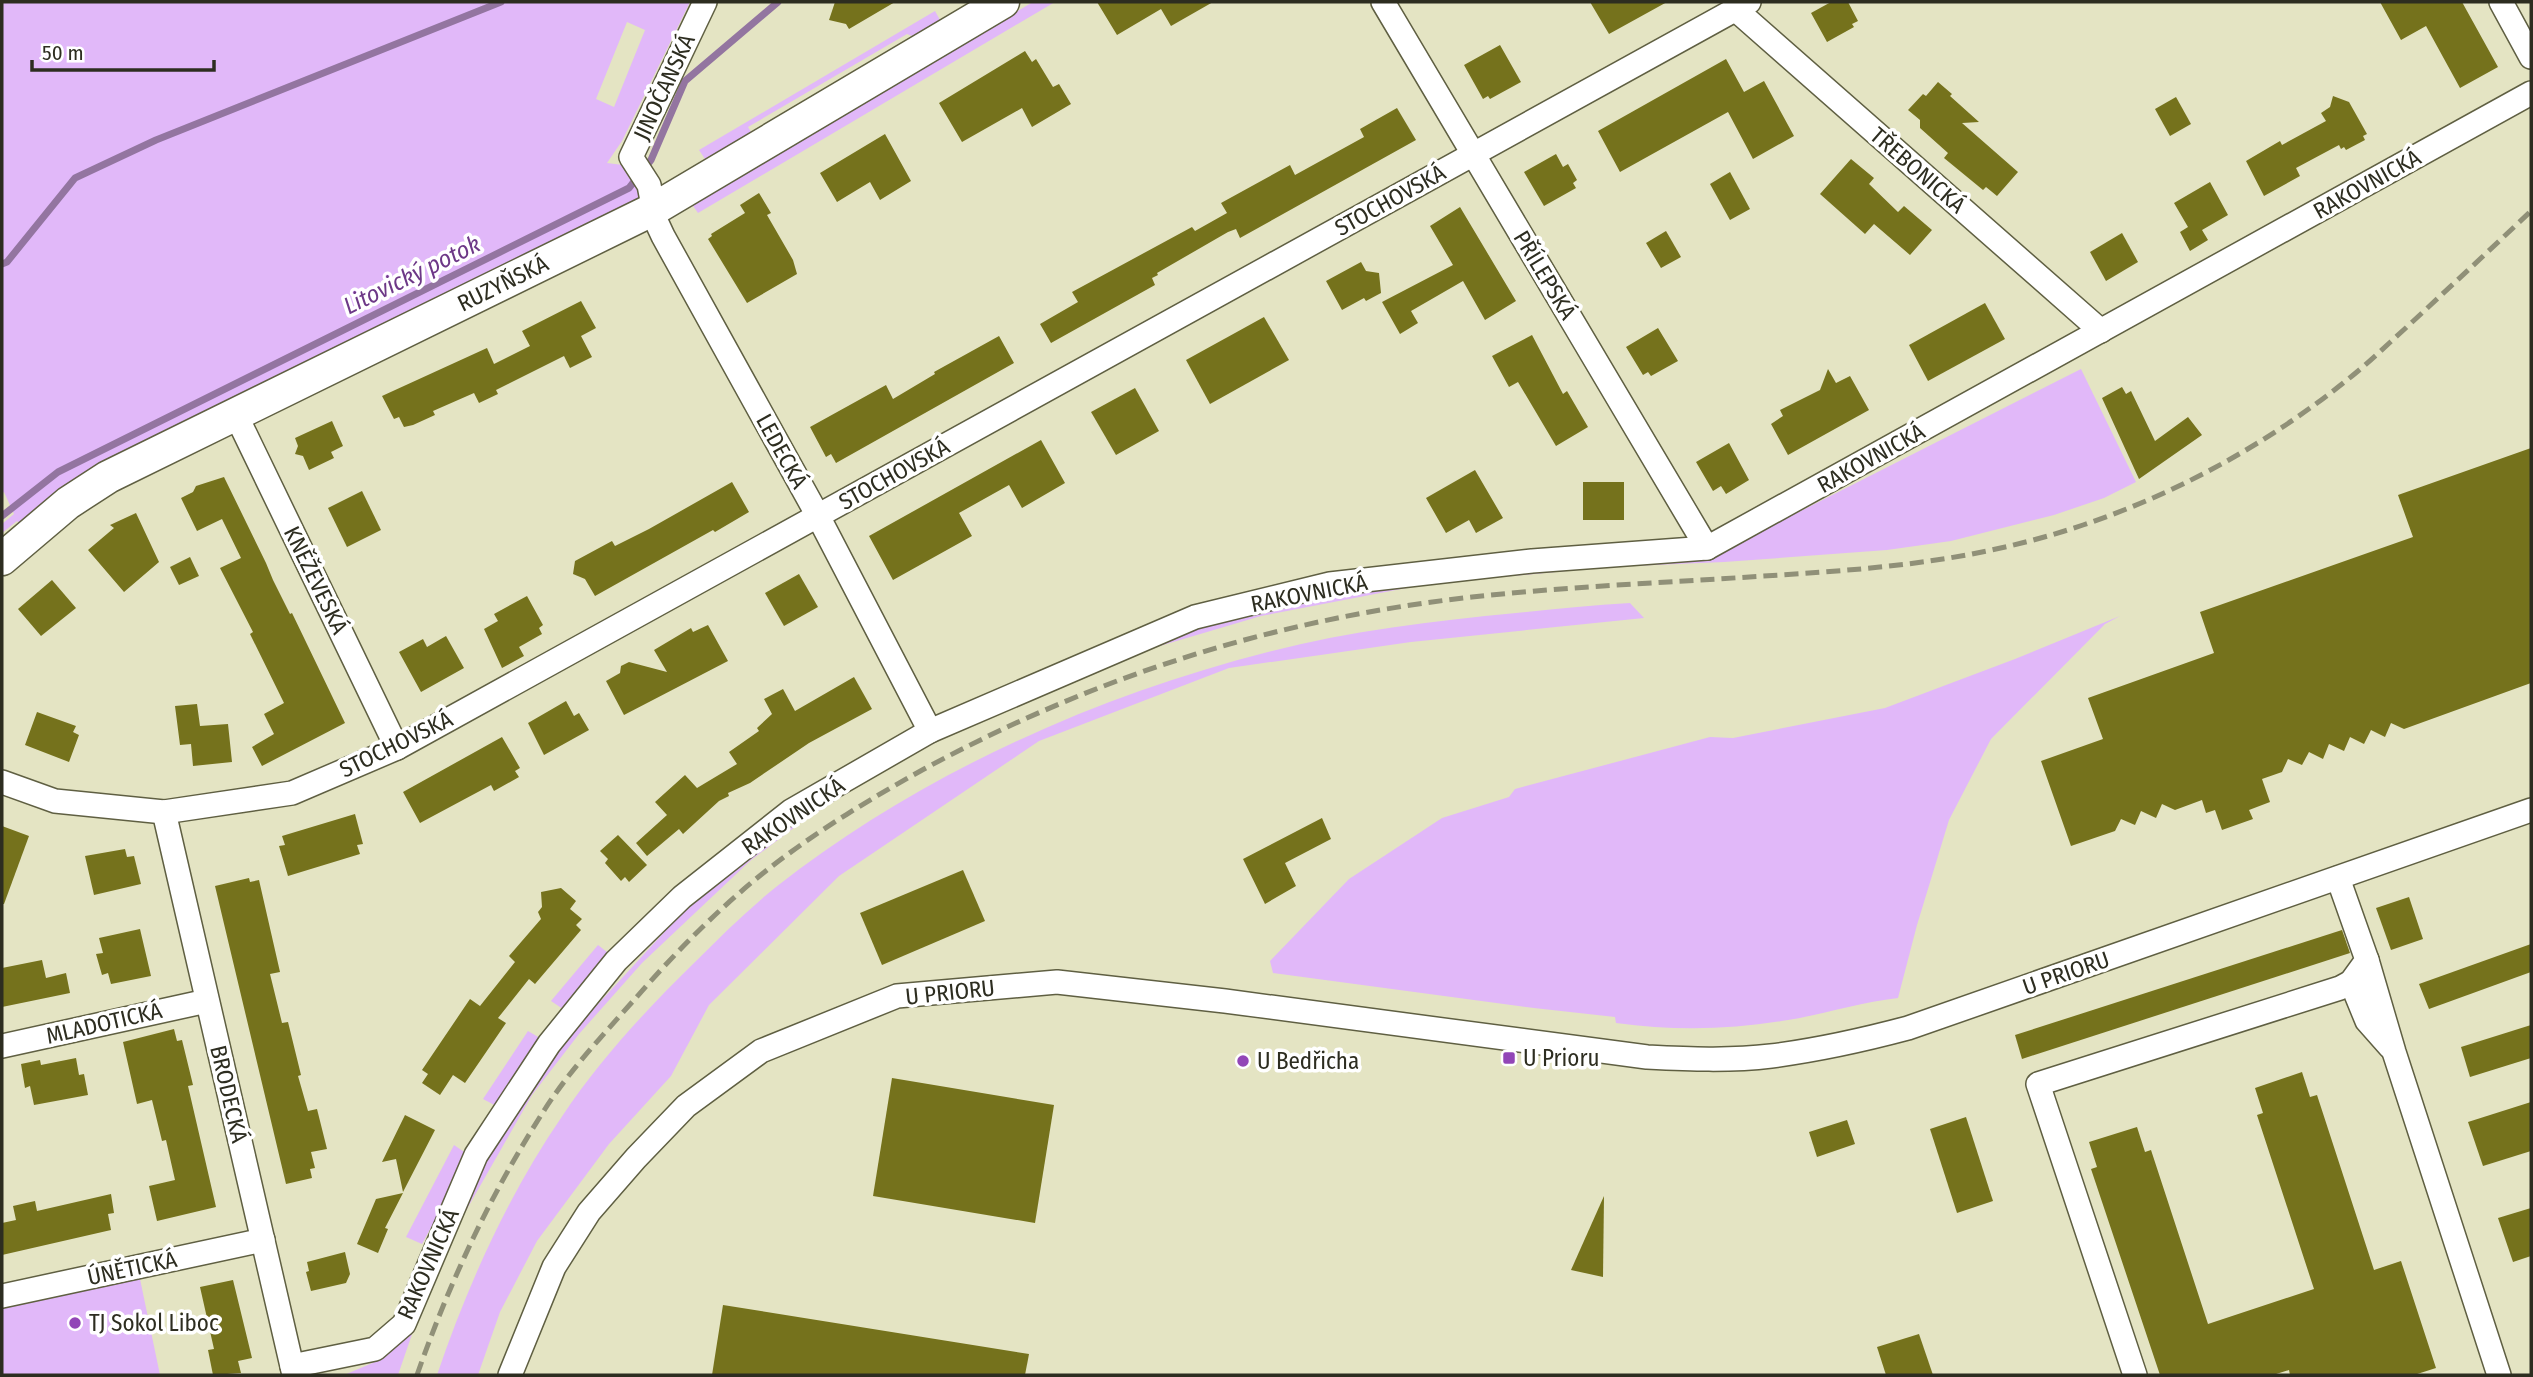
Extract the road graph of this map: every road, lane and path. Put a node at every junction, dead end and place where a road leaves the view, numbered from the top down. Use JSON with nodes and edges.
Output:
{"nodes":[{"id":1,"x":705,"y":2,"type":"edge"},
{"id":2,"x":1003,"y":2,"type":"edge"},
{"id":3,"x":1383,"y":2,"type":"edge"},
{"id":4,"x":2501,"y":2,"type":"edge"},
{"id":5,"x":1742,"y":6,"type":"edge"},
{"id":6,"x":2531,"y":57,"type":"edge"},
{"id":7,"x":2531,"y":93,"type":"edge"},
{"id":8,"x":1473,"y":154,"type":"junction"},
{"id":9,"x":651,"y":197,"type":"junction"},
{"id":10,"x":2101,"y":331,"type":"junction"},
{"id":11,"x":236,"y":413,"type":"junction"},
{"id":12,"x":818,"y":516,"type":"junction"},
{"id":13,"x":1707,"y":548,"type":"junction"},
{"id":14,"x":2,"y":559,"type":"edge"},
{"id":15,"x":930,"y":731,"type":"junction"},
{"id":16,"x":397,"y":748,"type":"junction"},
{"id":17,"x":2,"y":782,"type":"edge"},
{"id":18,"x":2531,"y":810,"type":"edge"},
{"id":19,"x":163,"y":812,"type":"junction"},
{"id":20,"x":2338,"y":878,"type":"junction"},
{"id":21,"x":2367,"y":960,"type":"junction"},
{"id":22,"x":2351,"y":982,"type":"junction"},
{"id":23,"x":207,"y":1000,"type":"junction"},
{"id":24,"x":2,"y":1046,"type":"edge"},
{"id":25,"x":2394,"y":1052,"type":"junction"},
{"id":26,"x":263,"y":1240,"type":"junction"},
{"id":27,"x":2,"y":1296,"type":"edge"},
{"id":28,"x":293,"y":1371,"type":"edge"},
{"id":29,"x":510,"y":1375,"type":"edge"},
{"id":30,"x":2135,"y":1375,"type":"edge"},
{"id":31,"x":2499,"y":1375,"type":"edge"}],
"edges":[{"from":1,"to":9,"type":"street","name":"JINOČANSKÁ"},
{"from":2,"to":9,"type":"street","name":"RUZYŇSKÁ"},
{"from":3,"to":8,"type":"street","name":"PŘÍLEPSKÁ"},
{"from":4,"to":6,"type":"street"},
{"from":5,"to":8,"type":"street","name":"STOCHOVSKÁ"},
{"from":5,"to":10,"type":"street","name":"TŘEBONICKÁ"},
{"from":7,"to":10,"type":"street","name":"RAKOVNICKÁ"},
{"from":8,"to":12,"type":"street","name":"STOCHOVSKÁ"},
{"from":8,"to":13,"type":"street","name":"PŘÍLEPSKÁ"},
{"from":9,"to":11,"type":"street","name":"RUZYŇSKÁ"},
{"from":9,"to":12,"type":"street","name":"LEDECKÁ"},
{"from":10,"to":13,"type":"street","name":"RAKOVNICKÁ"},
{"from":11,"to":14,"type":"street","name":"RUZYŇSKÁ"},
{"from":11,"to":16,"type":"street","name":"KNĚŽEVESKÁ"},
{"from":12,"to":15,"type":"street","name":"LEDECKÁ"},
{"from":12,"to":16,"type":"street","name":"STOCHOVSKÁ"},
{"from":13,"to":15,"type":"street","name":"RAKOVNICKÁ"},
{"from":15,"to":28,"type":"street","name":"RAKOVNICKÁ"},
{"from":16,"to":19,"type":"street","name":"STOCHOVSKÁ"},
{"from":17,"to":19,"type":"street","name":"STOCHOVSKÁ"},
{"from":18,"to":20,"type":"street","name":"U PRIORU"},
{"from":19,"to":23,"type":"street","name":"BRODECKÁ"},
{"from":20,"to":21,"type":"street"},
{"from":20,"to":29,"type":"street","name":"U PRIORU"},
{"from":21,"to":22,"type":"street"},
{"from":21,"to":25,"type":"street"},
{"from":22,"to":25,"type":"street"},
{"from":22,"to":30,"type":"street"},
{"from":23,"to":24,"type":"street","name":"MLADOTICKÁ"},
{"from":23,"to":26,"type":"street","name":"BRODECKÁ"},
{"from":25,"to":31,"type":"street"},
{"from":26,"to":27,"type":"street","name":"ÚNĚTICKÁ"},
{"from":26,"to":28,"type":"street","name":"BRODECKÁ"}]}
